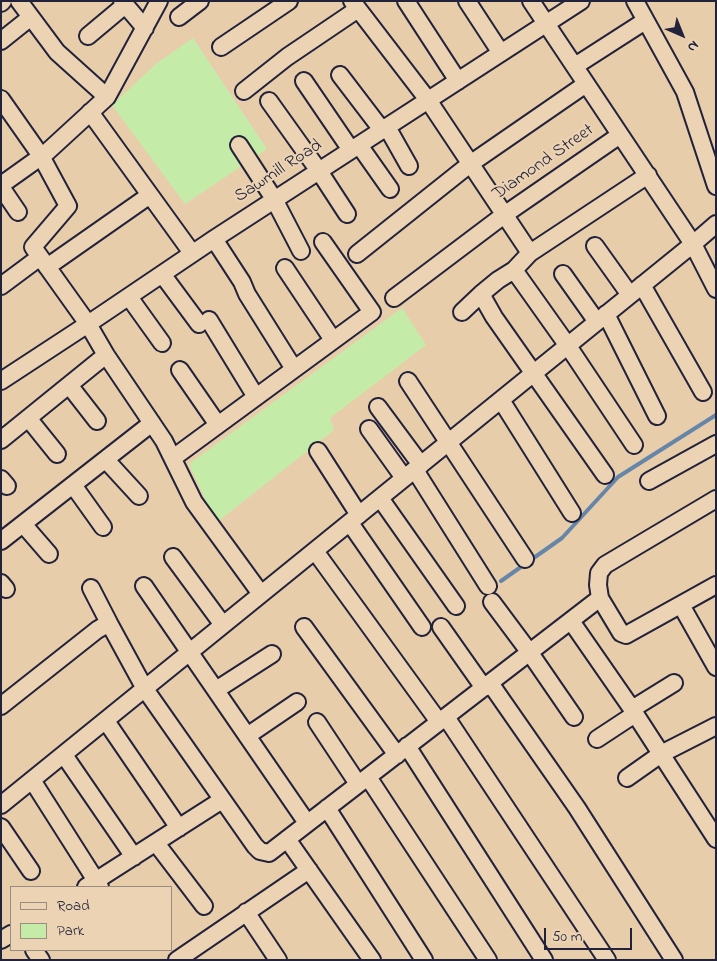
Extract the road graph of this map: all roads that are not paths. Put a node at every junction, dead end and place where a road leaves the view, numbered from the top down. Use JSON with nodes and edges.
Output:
{"nodes":[{"id":1,"x":19,"y":1,"type":"edge"},
{"id":2,"x":159,"y":1,"type":"edge"},
{"id":3,"x":200,"y":1,"type":"edge"},
{"id":4,"x":289,"y":1,"type":"edge"},
{"id":5,"x":406,"y":1,"type":"edge"},
{"id":6,"x":467,"y":1,"type":"edge"},
{"id":7,"x":532,"y":1,"type":"edge"},
{"id":8,"x":581,"y":1,"type":"edge"},
{"id":9,"x":635,"y":1,"type":"edge"},
{"id":10,"x":124,"y":3,"type":"edge"},
{"id":11,"x":355,"y":5,"type":"edge"},
{"id":12,"x":31,"y":17,"type":"junction"},
{"id":13,"x":179,"y":17,"type":"dead end"},
{"id":14,"x":645,"y":21,"type":"junction"},
{"id":15,"x":546,"y":24,"type":"junction"},
{"id":16,"x":145,"y":28,"type":"junction"},
{"id":17,"x":88,"y":36,"type":"dead end"},
{"id":18,"x":1,"y":41,"type":"edge"},
{"id":19,"x":221,"y":47,"type":"dead end"},
{"id":20,"x":500,"y":53,"type":"junction"},
{"id":21,"x":574,"y":66,"type":"junction"},
{"id":22,"x":340,"y":75,"type":"dead end"},
{"id":23,"x":304,"y":81,"type":"dead end"},
{"id":24,"x":458,"y":81,"type":"junction"},
{"id":25,"x":586,"y":84,"type":"junction"},
{"id":26,"x":244,"y":91,"type":"dead end"},
{"id":27,"x":108,"y":97,"type":"junction"},
{"id":28,"x":428,"y":100,"type":"junction"},
{"id":29,"x":269,"y":101,"type":"dead end"},
{"id":30,"x":2,"y":102,"type":"edge"},
{"id":31,"x":90,"y":112,"type":"junction"},
{"id":32,"x":384,"y":128,"type":"junction"},
{"id":33,"x":620,"y":134,"type":"junction"},
{"id":34,"x":238,"y":145,"type":"dead end"},
{"id":35,"x":355,"y":147,"type":"junction"},
{"id":36,"x":41,"y":156,"type":"junction"},
{"id":37,"x":470,"y":164,"type":"junction"},
{"id":38,"x":410,"y":166,"type":"dead end"},
{"id":39,"x":319,"y":171,"type":"junction"},
{"id":40,"x":648,"y":175,"type":"junction"},
{"id":41,"x":1,"y":186,"type":"edge"},
{"id":42,"x":716,"y":186,"type":"edge"},
{"id":43,"x":390,"y":188,"type":"dead end"},
{"id":44,"x":150,"y":195,"type":"junction"},
{"id":45,"x":274,"y":200,"type":"junction"},
{"id":46,"x":18,"y":212,"type":"dead end"},
{"id":47,"x":347,"y":214,"type":"dead end"},
{"id":48,"x":504,"y":215,"type":"junction"},
{"id":49,"x":716,"y":224,"type":"edge"},
{"id":50,"x":214,"y":238,"type":"junction"},
{"id":51,"x":323,"y":242,"type":"dead end"},
{"id":52,"x":693,"y":244,"type":"junction"},
{"id":53,"x":595,"y":246,"type":"dead end"},
{"id":54,"x":301,"y":251,"type":"dead end"},
{"id":55,"x":192,"y":253,"type":"junction"},
{"id":56,"x":530,"y":253,"type":"junction"},
{"id":57,"x":357,"y":254,"type":"dead end"},
{"id":58,"x":43,"y":262,"type":"junction"},
{"id":59,"x":285,"y":268,"type":"dead end"},
{"id":60,"x":514,"y":270,"type":"junction"},
{"id":61,"x":162,"y":274,"type":"junction"},
{"id":62,"x":564,"y":274,"type":"dead end"},
{"id":63,"x":1,"y":286,"type":"edge"},
{"id":64,"x":716,"y":289,"type":"edge"},
{"id":65,"x":636,"y":290,"type":"junction"},
{"id":66,"x":481,"y":294,"type":"junction"},
{"id":67,"x":129,"y":296,"type":"junction"},
{"id":68,"x":394,"y":298,"type":"dead end"},
{"id":69,"x":462,"y":312,"type":"dead end"},
{"id":70,"x":602,"y":318,"type":"junction"},
{"id":71,"x":88,"y":324,"type":"junction"},
{"id":72,"x":334,"y":340,"type":"junction"},
{"id":73,"x":162,"y":343,"type":"dead end"},
{"id":74,"x":568,"y":346,"type":"junction"},
{"id":75,"x":106,"y":355,"type":"junction"},
{"id":76,"x":294,"y":369,"type":"junction"},
{"id":77,"x":180,"y":370,"type":"dead end"},
{"id":78,"x":534,"y":373,"type":"junction"},
{"id":79,"x":1,"y":381,"type":"edge"},
{"id":80,"x":408,"y":381,"type":"dead end"},
{"id":81,"x":69,"y":385,"type":"junction"},
{"id":82,"x":703,"y":392,"type":"dead end"},
{"id":83,"x":256,"y":397,"type":"junction"},
{"id":84,"x":501,"y":400,"type":"junction"},
{"id":85,"x":378,"y":407,"type":"dead end"},
{"id":86,"x":658,"y":416,"type":"dead end"},
{"id":87,"x":28,"y":418,"type":"junction"},
{"id":88,"x":97,"y":421,"type":"dead end"},
{"id":89,"x":152,"y":423,"type":"junction"},
{"id":90,"x":218,"y":425,"type":"junction"},
{"id":91,"x":369,"y":429,"type":"dead end"},
{"id":92,"x":1,"y":440,"type":"edge"},
{"id":93,"x":448,"y":443,"type":"junction"},
{"id":94,"x":716,"y":444,"type":"edge"},
{"id":95,"x":634,"y":445,"type":"dead end"},
{"id":96,"x":318,"y":451,"type":"dead end"},
{"id":97,"x":57,"y":454,"type":"dead end"},
{"id":98,"x":173,"y":458,"type":"junction"},
{"id":99,"x":106,"y":460,"type":"junction"},
{"id":100,"x":413,"y":471,"type":"junction"},
{"id":101,"x":605,"y":475,"type":"dead end"},
{"id":102,"x":649,"y":481,"type":"dead end"},
{"id":103,"x":73,"y":485,"type":"junction"},
{"id":104,"x":138,"y":496,"type":"dead end"},
{"id":105,"x":380,"y":498,"type":"junction"},
{"id":106,"x":716,"y":499,"type":"edge"},
{"id":107,"x":572,"y":514,"type":"dead end"},
{"id":108,"x":355,"y":519,"type":"junction"},
{"id":109,"x":23,"y":524,"type":"junction"},
{"id":110,"x":103,"y":527,"type":"dead end"},
{"id":111,"x":1,"y":541,"type":"edge"},
{"id":112,"x":315,"y":551,"type":"junction"},
{"id":113,"x":49,"y":554,"type":"dead end"},
{"id":114,"x":173,"y":557,"type":"dead end"},
{"id":115,"x":525,"y":559,"type":"dead end"},
{"id":116,"x":716,"y":585,"type":"edge"},
{"id":117,"x":144,"y":586,"type":"dead end"},
{"id":118,"x":488,"y":586,"type":"dead end"},
{"id":119,"x":91,"y":588,"type":"dead end"},
{"id":120,"x":261,"y":594,"type":"junction"},
{"id":121,"x":600,"y":598,"type":"junction"},
{"id":122,"x":492,"y":602,"type":"dead end"},
{"id":123,"x":680,"y":605,"type":"junction"},
{"id":124,"x":456,"y":606,"type":"dead end"},
{"id":125,"x":571,"y":621,"type":"junction"},
{"id":126,"x":110,"y":623,"type":"junction"},
{"id":127,"x":223,"y":625,"type":"junction"},
{"id":128,"x":422,"y":627,"type":"dead end"},
{"id":129,"x":441,"y":627,"type":"dead end"},
{"id":130,"x":304,"y":628,"type":"dead end"},
{"id":131,"x":190,"y":652,"type":"junction"},
{"id":132,"x":530,"y":653,"type":"junction"},
{"id":133,"x":272,"y":654,"type":"dead end"},
{"id":134,"x":716,"y":667,"type":"edge"},
{"id":135,"x":674,"y":684,"type":"dead end"},
{"id":136,"x":487,"y":685,"type":"junction"},
{"id":137,"x":145,"y":689,"type":"junction"},
{"id":138,"x":216,"y":690,"type":"junction"},
{"id":139,"x":297,"y":702,"type":"dead end"},
{"id":140,"x":1,"y":706,"type":"edge"},
{"id":141,"x":633,"y":711,"type":"junction"},
{"id":142,"x":574,"y":717,"type":"dead end"},
{"id":143,"x":443,"y":719,"type":"junction"},
{"id":144,"x":106,"y":720,"type":"junction"},
{"id":145,"x":317,"y":722,"type":"dead end"},
{"id":146,"x":716,"y":726,"type":"edge"},
{"id":147,"x":247,"y":736,"type":"junction"},
{"id":148,"x":597,"y":739,"type":"dead end"},
{"id":149,"x":402,"y":751,"type":"junction"},
{"id":150,"x":64,"y":754,"type":"junction"},
{"id":151,"x":661,"y":754,"type":"junction"},
{"id":152,"x":627,"y":778,"type":"dead end"},
{"id":153,"x":32,"y":780,"type":"junction"},
{"id":154,"x":363,"y":781,"type":"junction"},
{"id":155,"x":222,"y":800,"type":"junction"},
{"id":156,"x":1,"y":805,"type":"edge"},
{"id":157,"x":327,"y":808,"type":"junction"},
{"id":158,"x":307,"y":823,"type":"junction"},
{"id":159,"x":1,"y":827,"type":"edge"},
{"id":160,"x":179,"y":828,"type":"junction"},
{"id":161,"x":287,"y":839,"type":"junction"},
{"id":162,"x":716,"y":839,"type":"edge"},
{"id":163,"x":156,"y":842,"type":"junction"},
{"id":164,"x":134,"y":857,"type":"junction"},
{"id":165,"x":308,"y":870,"type":"junction"},
{"id":166,"x":30,"y":871,"type":"dead end"},
{"id":167,"x":94,"y":885,"type":"edge"},
{"id":168,"x":204,"y":906,"type":"dead end"},
{"id":169,"x":246,"y":912,"type":"junction"},
{"id":170,"x":180,"y":959,"type":"edge"},
{"id":171,"x":278,"y":960,"type":"edge"},
{"id":172,"x":372,"y":960,"type":"edge"},
{"id":173,"x":424,"y":960,"type":"edge"},
{"id":174,"x":488,"y":960,"type":"edge"},
{"id":175,"x":544,"y":960,"type":"edge"},
{"id":176,"x":607,"y":960,"type":"edge"},
{"id":177,"x":674,"y":960,"type":"edge"}],
"edges":[{"from":1,"to":12,"type":"street"},
{"from":2,"to":16,"type":"street"},
{"from":3,"to":13,"type":"street"},
{"from":4,"to":19,"type":"street"},
{"from":5,"to":24,"type":"street"},
{"from":6,"to":20,"type":"street"},
{"from":7,"to":15,"type":"street"},
{"from":8,"to":15,"type":"street","name":"Sawmill Road"},
{"from":9,"to":14,"type":"street"},
{"from":10,"to":16,"type":"street"},
{"from":10,"to":17,"type":"street"},
{"from":11,"to":26,"type":"street"},
{"from":11,"to":28,"type":"street"},
{"from":12,"to":18,"type":"street"},
{"from":12,"to":27,"type":"street"},
{"from":14,"to":21,"type":"street"},
{"from":14,"to":42,"type":"street"},
{"from":15,"to":20,"type":"street","name":"Sawmill Road"},
{"from":15,"to":21,"type":"street"},
{"from":16,"to":27,"type":"street"},
{"from":20,"to":24,"type":"street","name":"Sawmill Road"},
{"from":21,"to":25,"type":"street"},
{"from":22,"to":32,"type":"street"},
{"from":23,"to":35,"type":"street"},
{"from":24,"to":28,"type":"street","name":"Sawmill Road"},
{"from":25,"to":33,"type":"street"},
{"from":25,"to":37,"type":"street"},
{"from":27,"to":31,"type":"street"},
{"from":28,"to":32,"type":"street","name":"Sawmill Road"},
{"from":28,"to":37,"type":"street"},
{"from":29,"to":39,"type":"street"},
{"from":30,"to":36,"type":"street"},
{"from":31,"to":36,"type":"street"},
{"from":31,"to":44,"type":"street"},
{"from":32,"to":35,"type":"street","name":"Sawmill Road"},
{"from":32,"to":38,"type":"street"},
{"from":33,"to":40,"type":"street","name":"Diamond Street"},
{"from":33,"to":48,"type":"street","name":"Diamond Street"},
{"from":34,"to":45,"type":"street"},
{"from":35,"to":39,"type":"street","name":"Sawmill Road"},
{"from":35,"to":43,"type":"street"},
{"from":36,"to":41,"type":"street"},
{"from":36,"to":58,"type":"street"},
{"from":37,"to":48,"type":"street"},
{"from":37,"to":57,"type":"street"},
{"from":39,"to":45,"type":"street","name":"Sawmill Road"},
{"from":39,"to":47,"type":"street"},
{"from":40,"to":52,"type":"street","name":"Diamond Street"},
{"from":40,"to":56,"type":"street"},
{"from":41,"to":46,"type":"street"},
{"from":44,"to":55,"type":"street"},
{"from":44,"to":58,"type":"street"},
{"from":45,"to":50,"type":"street","name":"Sawmill Road"},
{"from":45,"to":54,"type":"street"},
{"from":48,"to":56,"type":"street"},
{"from":48,"to":68,"type":"street","name":"Diamond Street"},
{"from":49,"to":52,"type":"street"},
{"from":50,"to":55,"type":"street","name":"Sawmill Road"},
{"from":50,"to":76,"type":"street"},
{"from":51,"to":72,"type":"street"},
{"from":52,"to":64,"type":"street","name":"Diamond Street"},
{"from":52,"to":65,"type":"street"},
{"from":53,"to":65,"type":"street"},
{"from":55,"to":61,"type":"street","name":"Sawmill Road"},
{"from":56,"to":60,"type":"street"},
{"from":58,"to":63,"type":"street"},
{"from":58,"to":71,"type":"street"},
{"from":59,"to":72,"type":"street"},
{"from":60,"to":66,"type":"street"},
{"from":60,"to":74,"type":"street"},
{"from":61,"to":67,"type":"street","name":"Sawmill Road"},
{"from":61,"to":83,"type":"street"},
{"from":62,"to":70,"type":"street"},
{"from":65,"to":70,"type":"street"},
{"from":65,"to":82,"type":"street"},
{"from":66,"to":69,"type":"street"},
{"from":66,"to":78,"type":"street"},
{"from":67,"to":71,"type":"street","name":"Sawmill Road"},
{"from":67,"to":73,"type":"street"},
{"from":70,"to":74,"type":"street"},
{"from":70,"to":86,"type":"street"},
{"from":71,"to":75,"type":"street"},
{"from":71,"to":79,"type":"street","name":"Sawmill Road"},
{"from":72,"to":76,"type":"street"},
{"from":74,"to":78,"type":"street"},
{"from":74,"to":95,"type":"street"},
{"from":75,"to":81,"type":"street"},
{"from":75,"to":89,"type":"street"},
{"from":76,"to":83,"type":"street"},
{"from":77,"to":90,"type":"street"},
{"from":78,"to":84,"type":"street"},
{"from":78,"to":101,"type":"street"},
{"from":80,"to":93,"type":"street"},
{"from":81,"to":87,"type":"street"},
{"from":81,"to":88,"type":"street"},
{"from":83,"to":90,"type":"street"},
{"from":84,"to":93,"type":"street"},
{"from":84,"to":107,"type":"street"},
{"from":85,"to":100,"type":"street"},
{"from":87,"to":92,"type":"street"},
{"from":87,"to":97,"type":"street"},
{"from":89,"to":98,"type":"street"},
{"from":89,"to":99,"type":"street"},
{"from":90,"to":98,"type":"street"},
{"from":91,"to":100,"type":"street"},
{"from":93,"to":100,"type":"street"},
{"from":93,"to":115,"type":"street"},
{"from":94,"to":102,"type":"street"},
{"from":96,"to":108,"type":"street"},
{"from":98,"to":120,"type":"street"},
{"from":99,"to":103,"type":"street"},
{"from":99,"to":104,"type":"street"},
{"from":100,"to":105,"type":"street"},
{"from":100,"to":118,"type":"street"},
{"from":103,"to":109,"type":"street"},
{"from":103,"to":110,"type":"street"},
{"from":105,"to":108,"type":"street"},
{"from":105,"to":124,"type":"street"},
{"from":106,"to":121,"type":"street"},
{"from":108,"to":112,"type":"street"},
{"from":108,"to":128,"type":"street"},
{"from":109,"to":111,"type":"street"},
{"from":109,"to":113,"type":"street"},
{"from":112,"to":120,"type":"street"},
{"from":112,"to":143,"type":"street"},
{"from":114,"to":127,"type":"street"},
{"from":116,"to":123,"type":"street"},
{"from":117,"to":131,"type":"street"},
{"from":119,"to":126,"type":"street"},
{"from":120,"to":127,"type":"street"},
{"from":121,"to":123,"type":"street"},
{"from":121,"to":125,"type":"street"},
{"from":122,"to":132,"type":"street"},
{"from":123,"to":134,"type":"street"},
{"from":125,"to":132,"type":"street"},
{"from":125,"to":141,"type":"street"},
{"from":126,"to":137,"type":"street"},
{"from":126,"to":140,"type":"street"},
{"from":127,"to":131,"type":"street"},
{"from":129,"to":136,"type":"street"},
{"from":130,"to":149,"type":"street"},
{"from":131,"to":137,"type":"street"},
{"from":131,"to":138,"type":"street"},
{"from":132,"to":136,"type":"street"},
{"from":132,"to":142,"type":"street"},
{"from":133,"to":138,"type":"street"},
{"from":135,"to":141,"type":"street"},
{"from":136,"to":143,"type":"street"},
{"from":136,"to":177,"type":"street"},
{"from":137,"to":144,"type":"street"},
{"from":137,"to":155,"type":"street"},
{"from":138,"to":147,"type":"street"},
{"from":139,"to":147,"type":"street"},
{"from":141,"to":148,"type":"street"},
{"from":141,"to":151,"type":"street"},
{"from":143,"to":149,"type":"street"},
{"from":143,"to":176,"type":"street"},
{"from":144,"to":150,"type":"street"},
{"from":144,"to":160,"type":"street"},
{"from":145,"to":154,"type":"street"},
{"from":146,"to":151,"type":"street"},
{"from":147,"to":158,"type":"street"},
{"from":149,"to":154,"type":"street"},
{"from":149,"to":175,"type":"street"},
{"from":150,"to":153,"type":"street"},
{"from":150,"to":164,"type":"street"},
{"from":151,"to":152,"type":"street"},
{"from":151,"to":162,"type":"street"},
{"from":153,"to":156,"type":"street"},
{"from":153,"to":167,"type":"street"},
{"from":154,"to":157,"type":"street"},
{"from":154,"to":174,"type":"street"},
{"from":155,"to":160,"type":"street"},
{"from":155,"to":161,"type":"street"},
{"from":157,"to":158,"type":"street"},
{"from":157,"to":173,"type":"street"},
{"from":158,"to":161,"type":"street"},
{"from":159,"to":166,"type":"street"},
{"from":160,"to":163,"type":"street"},
{"from":161,"to":165,"type":"street"},
{"from":163,"to":164,"type":"street"},
{"from":163,"to":168,"type":"street"},
{"from":164,"to":167,"type":"street"},
{"from":165,"to":169,"type":"street"},
{"from":165,"to":172,"type":"street"},
{"from":169,"to":170,"type":"street"},
{"from":169,"to":171,"type":"street"}]}
